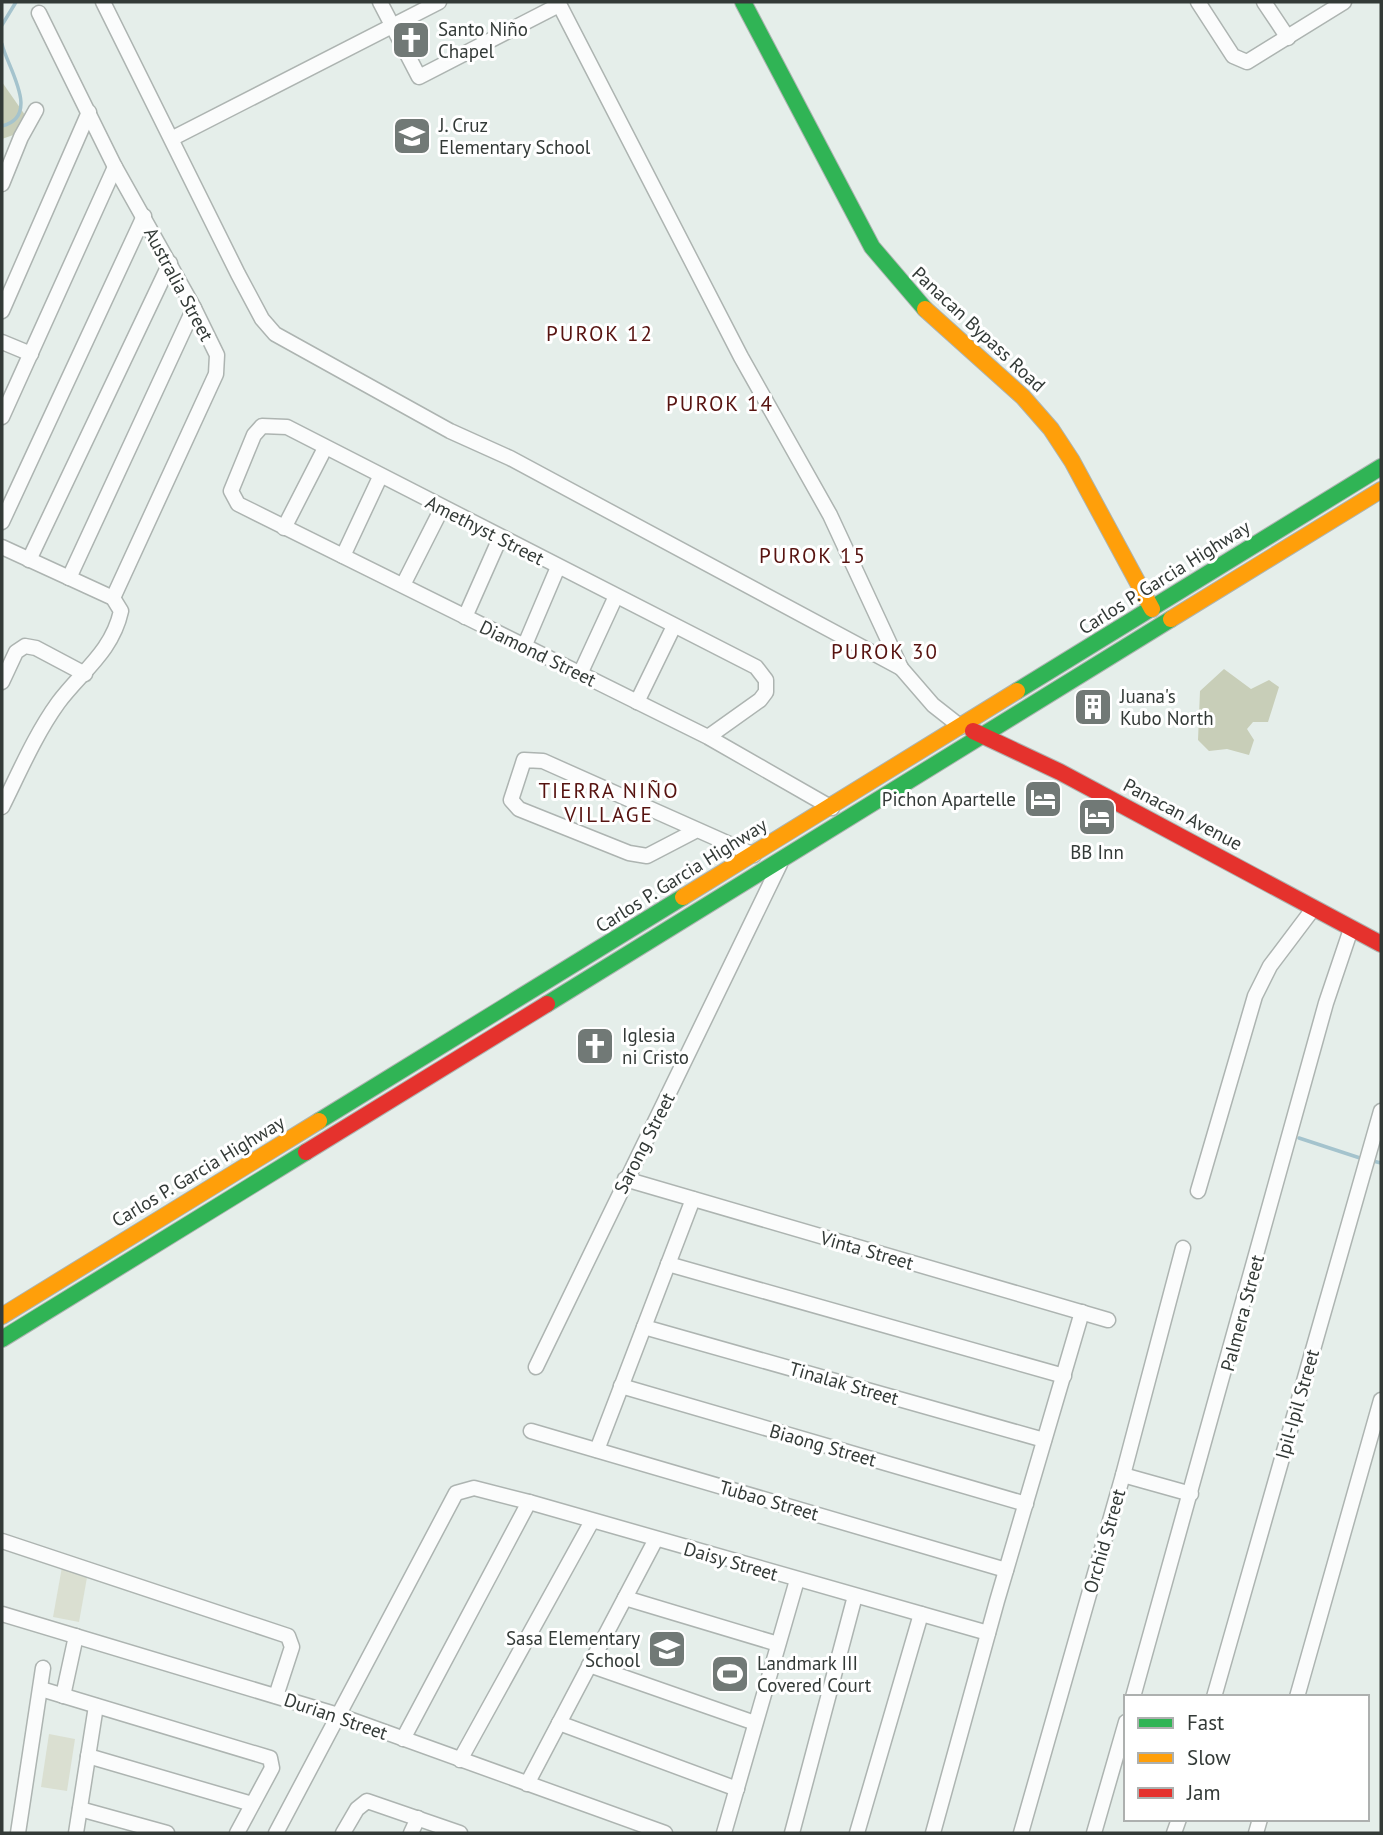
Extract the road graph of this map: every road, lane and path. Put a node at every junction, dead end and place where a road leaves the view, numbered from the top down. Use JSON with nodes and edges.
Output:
{"nodes":[{"id":1,"x":103,"y":2,"type":"edge"},
{"id":2,"x":380,"y":2,"type":"edge"},
{"id":3,"x":439,"y":2,"type":"edge"},
{"id":4,"x":743,"y":2,"type":"edge"},
{"id":5,"x":1198,"y":2,"type":"edge"},
{"id":6,"x":1264,"y":2,"type":"edge"},
{"id":7,"x":559,"y":4,"type":"edge"},
{"id":8,"x":1337,"y":4,"type":"edge"},
{"id":9,"x":39,"y":13,"type":"dead end"},
{"id":10,"x":393,"y":27,"type":"junction"},
{"id":11,"x":1288,"y":38,"type":"junction"},
{"id":12,"x":36,"y":110,"type":"dead end"},
{"id":13,"x":89,"y":112,"type":"junction"},
{"id":14,"x":21,"y":137,"type":"junction"},
{"id":15,"x":173,"y":138,"type":"junction"},
{"id":16,"x":2,"y":145,"type":"edge"},
{"id":17,"x":116,"y":167,"type":"junction"},
{"id":18,"x":2,"y":184,"type":"edge"},
{"id":19,"x":144,"y":216,"type":"junction"},
{"id":20,"x":170,"y":263,"type":"junction"},
{"id":21,"x":194,"y":308,"type":"junction"},
{"id":22,"x":2,"y":311,"type":"edge"},
{"id":23,"x":2,"y":342,"type":"edge"},
{"id":24,"x":31,"y":354,"type":"junction"},
{"id":25,"x":2,"y":417,"type":"edge"},
{"id":26,"x":325,"y":448,"type":"junction"},
{"id":27,"x":1381,"y":467,"type":"edge"},
{"id":28,"x":380,"y":477,"type":"junction"},
{"id":29,"x":231,"y":491,"type":"joint"},
{"id":30,"x":1381,"y":491,"type":"edge"},
{"id":31,"x":442,"y":508,"type":"junction"},
{"id":32,"x":2,"y":522,"type":"edge"},
{"id":33,"x":285,"y":528,"type":"junction"},
{"id":34,"x":500,"y":538,"type":"junction"},
{"id":35,"x":2,"y":547,"type":"edge"},
{"id":36,"x":1240,"y":555,"type":"junction"},
{"id":37,"x":343,"y":556,"type":"junction"},
{"id":38,"x":29,"y":560,"type":"junction"},
{"id":39,"x":558,"y":567,"type":"junction"},
{"id":40,"x":1249,"y":572,"type":"junction"},
{"id":41,"x":69,"y":578,"type":"junction"},
{"id":42,"x":403,"y":585,"type":"junction"},
{"id":43,"x":616,"y":596,"type":"junction"},
{"id":44,"x":113,"y":598,"type":"junction"},
{"id":45,"x":1152,"y":609,"type":"junction"},
{"id":46,"x":465,"y":617,"type":"junction"},
{"id":47,"x":674,"y":626,"type":"junction"},
{"id":48,"x":524,"y":647,"type":"junction"},
{"id":49,"x":1061,"y":665,"type":"junction"},
{"id":50,"x":901,"y":668,"type":"junction"},
{"id":51,"x":85,"y":674,"type":"junction"},
{"id":52,"x":580,"y":674,"type":"junction"},
{"id":53,"x":2,"y":682,"type":"edge"},
{"id":54,"x":1072,"y":682,"type":"junction"},
{"id":55,"x":637,"y":702,"type":"junction"},
{"id":56,"x":961,"y":727,"type":"junction"},
{"id":57,"x":985,"y":735,"type":"junction"},
{"id":58,"x":708,"y":737,"type":"junction"},
{"id":59,"x":2,"y":807,"type":"edge"},
{"id":60,"x":831,"y":807,"type":"junction"},
{"id":61,"x":842,"y":824,"type":"junction"},
{"id":62,"x":697,"y":830,"type":"junction"},
{"id":63,"x":771,"y":844,"type":"junction"},
{"id":64,"x":754,"y":855,"type":"junction"},
{"id":65,"x":781,"y":862,"type":"junction"},
{"id":66,"x":1313,"y":909,"type":"junction"},
{"id":67,"x":1351,"y":929,"type":"junction"},
{"id":68,"x":1381,"y":944,"type":"edge"},
{"id":69,"x":1381,"y":1111,"type":"edge"},
{"id":70,"x":625,"y":1179,"type":"junction"},
{"id":71,"x":1198,"y":1191,"type":"dead end"},
{"id":72,"x":693,"y":1199,"type":"junction"},
{"id":73,"x":1183,"y":1248,"type":"dead end"},
{"id":74,"x":668,"y":1264,"type":"junction"},
{"id":75,"x":1082,"y":1312,"type":"junction"},
{"id":76,"x":2,"y":1316,"type":"edge"},
{"id":77,"x":1108,"y":1320,"type":"dead end"},
{"id":78,"x":644,"y":1327,"type":"junction"},
{"id":79,"x":2,"y":1339,"type":"edge"},
{"id":80,"x":536,"y":1367,"type":"dead end"},
{"id":81,"x":1063,"y":1376,"type":"junction"},
{"id":82,"x":621,"y":1386,"type":"junction"},
{"id":83,"x":1381,"y":1400,"type":"edge"},
{"id":84,"x":531,"y":1431,"type":"dead end"},
{"id":85,"x":1045,"y":1440,"type":"junction"},
{"id":86,"x":597,"y":1450,"type":"junction"},
{"id":87,"x":1123,"y":1475,"type":"junction"},
{"id":88,"x":1191,"y":1494,"type":"junction"},
{"id":89,"x":529,"y":1502,"type":"junction"},
{"id":90,"x":1026,"y":1504,"type":"junction"},
{"id":91,"x":593,"y":1521,"type":"junction"},
{"id":92,"x":656,"y":1539,"type":"junction"},
{"id":93,"x":2,"y":1541,"type":"edge"},
{"id":94,"x":1006,"y":1570,"type":"junction"},
{"id":95,"x":796,"y":1580,"type":"junction"},
{"id":96,"x":855,"y":1596,"type":"junction"},
{"id":97,"x":625,"y":1598,"type":"junction"},
{"id":98,"x":2,"y":1614,"type":"edge"},
{"id":99,"x":921,"y":1614,"type":"junction"},
{"id":100,"x":988,"y":1633,"type":"junction"},
{"id":101,"x":76,"y":1636,"type":"junction"},
{"id":102,"x":778,"y":1644,"type":"junction"},
{"id":103,"x":589,"y":1665,"type":"junction"},
{"id":104,"x":43,"y":1668,"type":"dead end"},
{"id":105,"x":41,"y":1689,"type":"junction"},
{"id":106,"x":1134,"y":1695,"type":"edge"},
{"id":107,"x":1215,"y":1695,"type":"edge"},
{"id":108,"x":1298,"y":1695,"type":"edge"},
{"id":109,"x":63,"y":1696,"type":"junction"},
{"id":110,"x":276,"y":1696,"type":"junction"},
{"id":111,"x":96,"y":1706,"type":"junction"},
{"id":112,"x":338,"y":1715,"type":"junction"},
{"id":113,"x":559,"y":1723,"type":"junction"},
{"id":114,"x":755,"y":1723,"type":"junction"},
{"id":115,"x":1124,"y":1729,"type":"edge"},
{"id":116,"x":403,"y":1739,"type":"junction"},
{"id":117,"x":88,"y":1756,"type":"junction"},
{"id":118,"x":460,"y":1760,"type":"junction"},
{"id":119,"x":527,"y":1784,"type":"junction"},
{"id":120,"x":737,"y":1789,"type":"junction"},
{"id":121,"x":252,"y":1804,"type":"junction"},
{"id":122,"x":80,"y":1809,"type":"junction"},
{"id":123,"x":418,"y":1818,"type":"junction"},
{"id":124,"x":18,"y":1833,"type":"edge"},
{"id":125,"x":76,"y":1833,"type":"edge"},
{"id":126,"x":167,"y":1833,"type":"edge"},
{"id":127,"x":237,"y":1833,"type":"edge"},
{"id":128,"x":276,"y":1833,"type":"edge"},
{"id":129,"x":343,"y":1833,"type":"edge"},
{"id":130,"x":411,"y":1833,"type":"edge"},
{"id":131,"x":460,"y":1833,"type":"edge"},
{"id":132,"x":665,"y":1833,"type":"edge"},
{"id":133,"x":724,"y":1833,"type":"edge"},
{"id":134,"x":792,"y":1833,"type":"edge"},
{"id":135,"x":857,"y":1833,"type":"edge"},
{"id":136,"x":933,"y":1833,"type":"edge"},
{"id":137,"x":1021,"y":1833,"type":"edge"},
{"id":138,"x":1094,"y":1833,"type":"edge"}],
"edges":[{"from":1,"to":15,"type":"street"},
{"from":2,"to":10,"type":"street"},
{"from":3,"to":10,"type":"street"},
{"from":4,"to":45,"type":"main road","name":"Panacan Bypass Road"},
{"from":5,"to":11,"type":"street"},
{"from":6,"to":11,"type":"street"},
{"from":7,"to":10,"type":"street"},
{"from":7,"to":50,"type":"street"},
{"from":8,"to":11,"type":"street"},
{"from":9,"to":13,"type":"street","name":"Australia Street"},
{"from":10,"to":15,"type":"street"},
{"from":12,"to":14,"type":"street"},
{"from":13,"to":17,"type":"street","name":"Australia Street"},
{"from":13,"to":22,"type":"street"},
{"from":14,"to":16,"type":"street"},
{"from":14,"to":18,"type":"street"},
{"from":15,"to":50,"type":"street"},
{"from":17,"to":19,"type":"street","name":"Australia Street"},
{"from":17,"to":24,"type":"street"},
{"from":19,"to":20,"type":"street","name":"Australia Street"},
{"from":19,"to":32,"type":"street"},
{"from":20,"to":21,"type":"street","name":"Australia Street"},
{"from":20,"to":38,"type":"street"},
{"from":21,"to":41,"type":"street"},
{"from":21,"to":44,"type":"street","name":"Australia Street"},
{"from":23,"to":24,"type":"street"},
{"from":24,"to":25,"type":"street"},
{"from":26,"to":28,"type":"street","name":"Amethyst Street"},
{"from":26,"to":29,"type":"street","name":"Amethyst Street"},
{"from":26,"to":33,"type":"street"},
{"from":27,"to":36,"type":"main road","name":"Carlos P. Garcia Highway"},
{"from":28,"to":31,"type":"street","name":"Amethyst Street"},
{"from":28,"to":37,"type":"street"},
{"from":29,"to":33,"type":"street","name":"Diamond Street"},
{"from":30,"to":40,"type":"main road","name":"Carlos P. Garcia Highway"},
{"from":31,"to":34,"type":"street","name":"Amethyst Street"},
{"from":31,"to":42,"type":"street"},
{"from":33,"to":37,"type":"street","name":"Diamond Street"},
{"from":34,"to":39,"type":"street","name":"Amethyst Street"},
{"from":34,"to":46,"type":"street"},
{"from":35,"to":38,"type":"street"},
{"from":36,"to":40,"type":"main road"},
{"from":36,"to":45,"type":"main road","name":"Carlos P. Garcia Highway"},
{"from":37,"to":42,"type":"street","name":"Diamond Street"},
{"from":38,"to":41,"type":"street"},
{"from":39,"to":43,"type":"street","name":"Amethyst Street"},
{"from":39,"to":48,"type":"street"},
{"from":40,"to":54,"type":"main road","name":"Carlos P. Garcia Highway"},
{"from":41,"to":44,"type":"street"},
{"from":42,"to":46,"type":"street","name":"Diamond Street"},
{"from":43,"to":47,"type":"street","name":"Amethyst Street"},
{"from":43,"to":52,"type":"street"},
{"from":44,"to":51,"type":"street"},
{"from":45,"to":49,"type":"main road","name":"Carlos P. Garcia Highway"},
{"from":46,"to":48,"type":"street","name":"Diamond Street"},
{"from":47,"to":55,"type":"street"},
{"from":47,"to":58,"type":"street","name":"Amethyst Street"},
{"from":48,"to":52,"type":"street","name":"Diamond Street"},
{"from":49,"to":54,"type":"main road"},
{"from":49,"to":56,"type":"main road","name":"Carlos P. Garcia Highway"},
{"from":50,"to":56,"type":"street"},
{"from":51,"to":53,"type":"street"},
{"from":51,"to":59,"type":"street"},
{"from":52,"to":55,"type":"street","name":"Diamond Street"},
{"from":54,"to":57,"type":"main road","name":"Carlos P. Garcia Highway"},
{"from":55,"to":58,"type":"street","name":"Diamond Street"},
{"from":56,"to":57,"type":"main road","name":"Panacan Avenue"},
{"from":56,"to":60,"type":"main road","name":"Carlos P. Garcia Highway"},
{"from":57,"to":61,"type":"main road","name":"Carlos P. Garcia Highway"},
{"from":57,"to":66,"type":"main road","name":"Panacan Avenue"},
{"from":58,"to":60,"type":"street","name":"Diamond Street"},
{"from":60,"to":61,"type":"street","name":"Diamond Street"},
{"from":60,"to":63,"type":"main road","name":"Carlos P. Garcia Highway"},
{"from":61,"to":65,"type":"main road","name":"Carlos P. Garcia Highway"},
{"from":62,"to":62,"type":"street"},
{"from":62,"to":64,"type":"street"},
{"from":63,"to":64,"type":"main road","name":"Carlos P. Garcia Highway"},
{"from":63,"to":65,"type":"street"},
{"from":64,"to":76,"type":"main road","name":"Carlos P. Garcia Highway"},
{"from":65,"to":70,"type":"street","name":"Sarong Street"},
{"from":65,"to":79,"type":"main road","name":"Carlos P. Garcia Highway"},
{"from":66,"to":67,"type":"main road","name":"Panacan Avenue"},
{"from":66,"to":71,"type":"street"},
{"from":67,"to":68,"type":"main road","name":"Panacan Avenue"},
{"from":67,"to":88,"type":"street","name":"Palmera Street"},
{"from":69,"to":107,"type":"street","name":"Ipil-Ipil Street"},
{"from":70,"to":72,"type":"street","name":"Vinta Street"},
{"from":70,"to":80,"type":"street","name":"Sarong Street"},
{"from":72,"to":74,"type":"street"},
{"from":72,"to":75,"type":"street","name":"Vinta Street"},
{"from":73,"to":87,"type":"street","name":"Orchid Street"},
{"from":74,"to":78,"type":"street"},
{"from":74,"to":81,"type":"street"},
{"from":75,"to":77,"type":"street","name":"Vinta Street"},
{"from":75,"to":81,"type":"street"},
{"from":78,"to":82,"type":"street"},
{"from":78,"to":85,"type":"street","name":"Tinalak Street"},
{"from":81,"to":85,"type":"street"},
{"from":82,"to":86,"type":"street"},
{"from":82,"to":90,"type":"street","name":"Biaong Street"},
{"from":83,"to":108,"type":"street"},
{"from":84,"to":86,"type":"street","name":"Tubao Street"},
{"from":85,"to":90,"type":"street"},
{"from":86,"to":94,"type":"street","name":"Tubao Street"},
{"from":87,"to":88,"type":"street"},
{"from":87,"to":137,"type":"street","name":"Orchid Street"},
{"from":88,"to":106,"type":"street","name":"Palmera Street"},
{"from":89,"to":91,"type":"street","name":"Daisy Street"},
{"from":89,"to":112,"type":"street","name":"Daisy Street"},
{"from":89,"to":116,"type":"street"},
{"from":90,"to":94,"type":"street"},
{"from":91,"to":92,"type":"street","name":"Daisy Street"},
{"from":91,"to":118,"type":"street"},
{"from":92,"to":95,"type":"street","name":"Daisy Street"},
{"from":92,"to":97,"type":"street"},
{"from":93,"to":110,"type":"street"},
{"from":94,"to":100,"type":"street"},
{"from":95,"to":96,"type":"street","name":"Daisy Street"},
{"from":95,"to":102,"type":"street"},
{"from":96,"to":99,"type":"street","name":"Daisy Street"},
{"from":96,"to":134,"type":"street"},
{"from":97,"to":102,"type":"street"},
{"from":97,"to":103,"type":"street"},
{"from":98,"to":101,"type":"street","name":"Durian Street"},
{"from":99,"to":100,"type":"street","name":"Daisy Street"},
{"from":99,"to":135,"type":"street"},
{"from":100,"to":136,"type":"street"},
{"from":101,"to":109,"type":"street"},
{"from":101,"to":110,"type":"street","name":"Durian Street"},
{"from":102,"to":114,"type":"street"},
{"from":103,"to":113,"type":"street"},
{"from":103,"to":114,"type":"street"},
{"from":104,"to":105,"type":"street"},
{"from":105,"to":109,"type":"street"},
{"from":105,"to":124,"type":"street"},
{"from":109,"to":111,"type":"street"},
{"from":110,"to":112,"type":"street","name":"Durian Street"},
{"from":111,"to":117,"type":"street"},
{"from":111,"to":121,"type":"street"},
{"from":112,"to":116,"type":"street","name":"Durian Street"},
{"from":112,"to":128,"type":"street"},
{"from":113,"to":119,"type":"street"},
{"from":113,"to":120,"type":"street"},
{"from":114,"to":120,"type":"street"},
{"from":115,"to":138,"type":"street"},
{"from":116,"to":118,"type":"street","name":"Durian Street"},
{"from":117,"to":121,"type":"street"},
{"from":117,"to":122,"type":"street"},
{"from":118,"to":119,"type":"street","name":"Durian Street"},
{"from":119,"to":132,"type":"street","name":"Durian Street"},
{"from":120,"to":133,"type":"street"},
{"from":121,"to":127,"type":"street"},
{"from":122,"to":125,"type":"street"},
{"from":122,"to":126,"type":"street"},
{"from":123,"to":129,"type":"street"},
{"from":123,"to":130,"type":"street"},
{"from":123,"to":131,"type":"street"}]}
